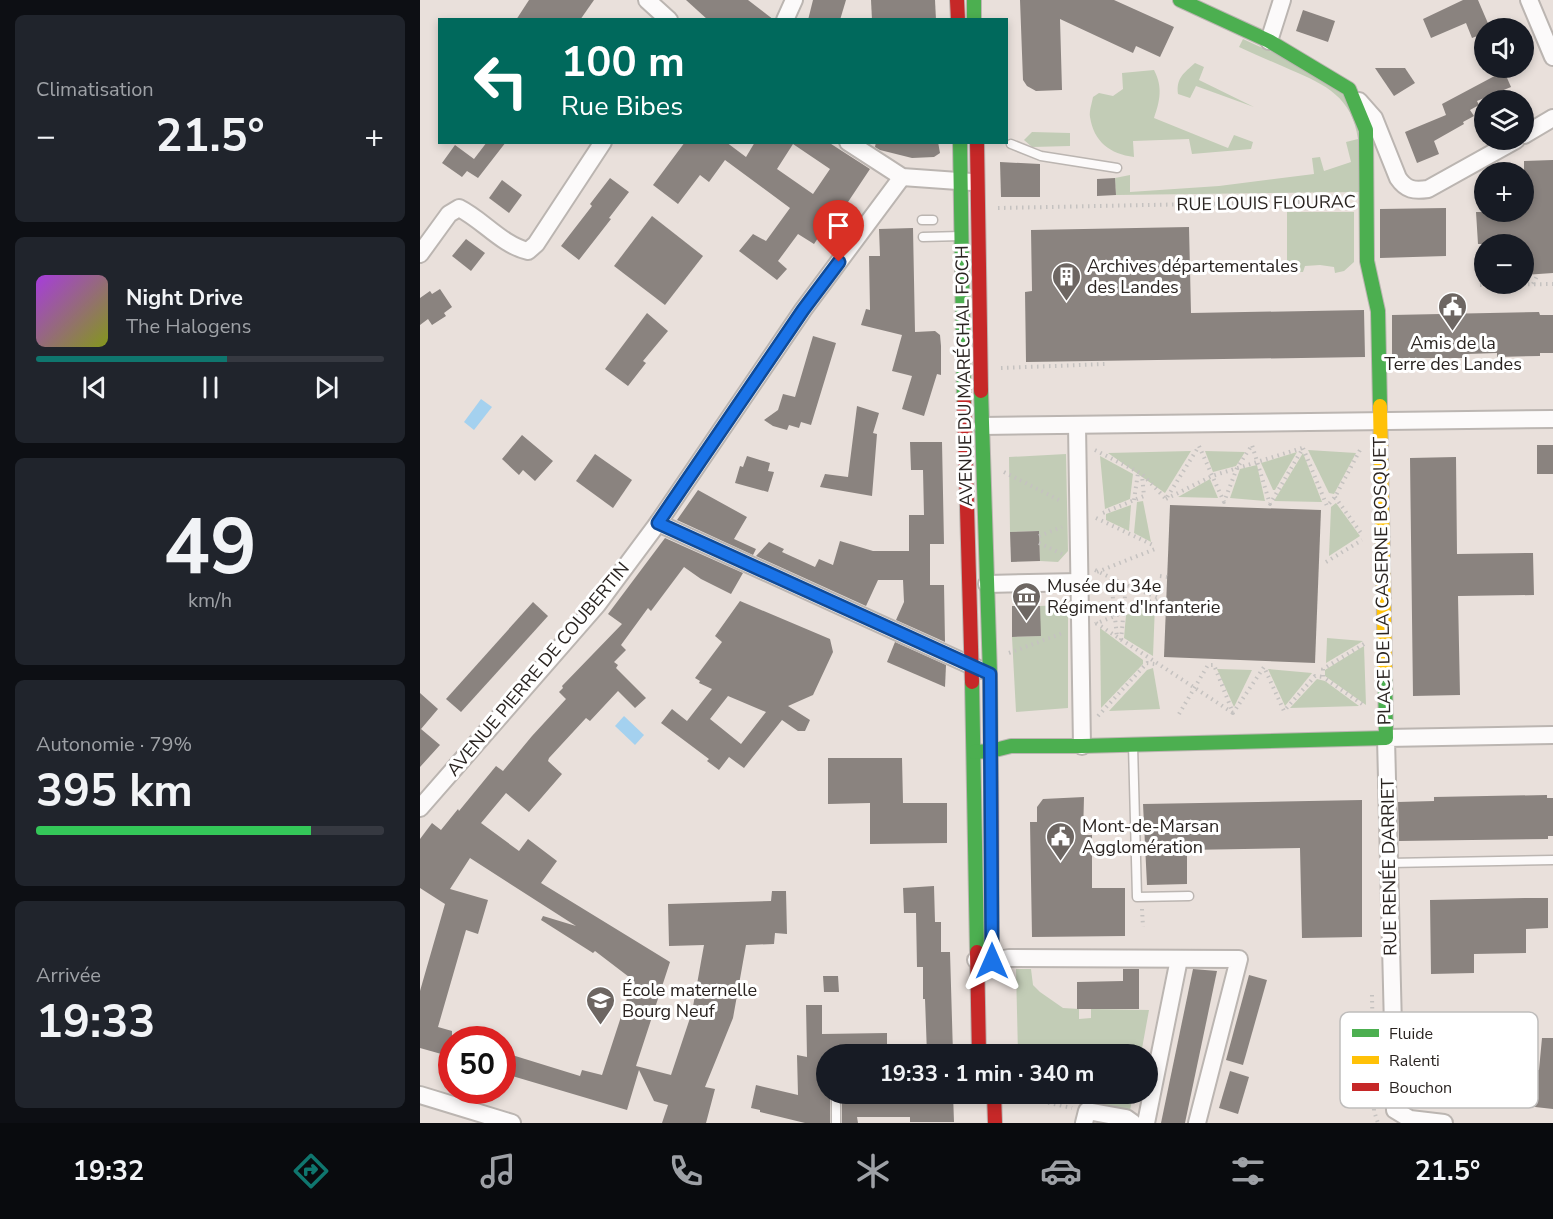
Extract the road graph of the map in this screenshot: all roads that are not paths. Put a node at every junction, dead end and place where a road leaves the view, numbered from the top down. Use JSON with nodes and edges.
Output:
{"nodes":[{"id":1,"x":647,"y":0,"type":"edge"},
{"id":2,"x":794,"y":0,"type":"edge"},
{"id":3,"x":957,"y":0,"type":"edge"},
{"id":4,"x":974,"y":0,"type":"edge"},
{"id":5,"x":1282,"y":0,"type":"edge"},
{"id":6,"x":1529,"y":0,"type":"edge"},
{"id":7,"x":1190,"y":2,"type":"edge"},
{"id":8,"x":667,"y":18,"type":"edge"},
{"id":9,"x":786,"y":18,"type":"edge"},
{"id":10,"x":958,"y":18,"type":"edge"},
{"id":11,"x":974,"y":18,"type":"edge"},
{"id":12,"x":1269,"y":41,"type":"junction"},
{"id":13,"x":1553,"y":57,"type":"edge"},
{"id":14,"x":1349,"y":88,"type":"junction"},
{"id":15,"x":1553,"y":118,"type":"edge"},
{"id":16,"x":1534,"y":129,"type":"edge"},
{"id":17,"x":602,"y":144,"type":"edge"},
{"id":18,"x":851,"y":144,"type":"edge"},
{"id":19,"x":960,"y":144,"type":"edge"},
{"id":20,"x":977,"y":144,"type":"edge"},
{"id":21,"x":1011,"y":144,"type":"dead end"},
{"id":22,"x":1498,"y":150,"type":"edge"},
{"id":23,"x":1117,"y":168,"type":"dead end"},
{"id":24,"x":902,"y":177,"type":"junction"},
{"id":25,"x":969,"y":182,"type":"junction"},
{"id":26,"x":922,"y":220,"type":"dead end"},
{"id":27,"x":933,"y":220,"type":"dead end"},
{"id":28,"x":961,"y":236,"type":"junction"},
{"id":29,"x":923,"y":237,"type":"dead end"},
{"id":30,"x":422,"y":260,"type":"edge"},
{"id":31,"x":1553,"y":419,"type":"edge"},
{"id":32,"x":1378,"y":420,"type":"junction"},
{"id":33,"x":1077,"y":425,"type":"junction"},
{"id":34,"x":982,"y":426,"type":"junction"},
{"id":35,"x":965,"y":448,"type":"junction"},
{"id":36,"x":658,"y":523,"type":"junction"},
{"id":37,"x":1080,"y":582,"type":"junction"},
{"id":38,"x":987,"y":584,"type":"junction"},
{"id":39,"x":971,"y":609,"type":"junction"},
{"id":40,"x":972,"y":666,"type":"junction"},
{"id":41,"x":990,"y":674,"type":"junction"},
{"id":42,"x":1553,"y":735,"type":"edge"},
{"id":43,"x":1386,"y":738,"type":"junction"},
{"id":44,"x":1133,"y":744,"type":"junction"},
{"id":45,"x":1082,"y":746,"type":"junction"},
{"id":46,"x":991,"y":751,"type":"junction"},
{"id":47,"x":974,"y":752,"type":"junction"},
{"id":48,"x":420,"y":808,"type":"edge"},
{"id":49,"x":1553,"y":860,"type":"edge"},
{"id":50,"x":1389,"y":863,"type":"junction"},
{"id":51,"x":1189,"y":896,"type":"dead end"},
{"id":52,"x":1173,"y":959,"type":"junction"},
{"id":53,"x":987,"y":964,"type":"junction"},
{"id":54,"x":1393,"y":1012,"type":"edge"},
{"id":55,"x":980,"y":1044,"type":"edge"},
{"id":56,"x":420,"y":1095,"type":"edge"},
{"id":57,"x":836,"y":1104,"type":"edge"},
{"id":58,"x":994,"y":1104,"type":"edge"},
{"id":59,"x":1395,"y":1108,"type":"edge"},
{"id":60,"x":1086,"y":1117,"type":"edge"},
{"id":61,"x":512,"y":1123,"type":"edge"},
{"id":62,"x":836,"y":1123,"type":"edge"},
{"id":63,"x":995,"y":1123,"type":"edge"},
{"id":64,"x":1132,"y":1123,"type":"edge"},
{"id":65,"x":1146,"y":1123,"type":"edge"},
{"id":66,"x":1197,"y":1123,"type":"edge"},
{"id":67,"x":1444,"y":1123,"type":"edge"}],
"edges":[{"from":1,"to":8,"type":"street"},
{"from":2,"to":9,"type":"street"},
{"from":3,"to":10,"type":"main road"},
{"from":4,"to":11,"type":"main road"},
{"from":5,"to":12,"type":"street"},
{"from":6,"to":13,"type":"street"},
{"from":7,"to":12,"type":"main road"},
{"from":12,"to":14,"type":"main road"},
{"from":14,"to":22,"type":"street"},
{"from":14,"to":32,"type":"main road"},
{"from":15,"to":16,"type":"street"},
{"from":17,"to":30,"type":"street"},
{"from":18,"to":24,"type":"street"},
{"from":19,"to":25,"type":"main road","name":"AVENUE DU MARÉCHAL FOCH"},
{"from":20,"to":25,"type":"main road","name":"AVENUE DU MARÉCHAL FOCH"},
{"from":21,"to":23,"type":"lane"},
{"from":24,"to":25,"type":"street"},
{"from":24,"to":36,"type":"street","name":"AVENUE PIERRE DE COUBERTIN"},
{"from":25,"to":28,"type":"main road","name":"AVENUE DU MARÉCHAL FOCH"},
{"from":25,"to":34,"type":"main road","name":"AVENUE DU MARÉCHAL FOCH"},
{"from":26,"to":27,"type":"lane"},
{"from":28,"to":29,"type":"lane"},
{"from":28,"to":35,"type":"main road","name":"AVENUE DU MARÉCHAL FOCH"},
{"from":31,"to":32,"type":"street"},
{"from":32,"to":33,"type":"street","name":"PLACE DE LA CASERNE BOSQUET"},
{"from":32,"to":43,"type":"main road","name":"PLACE DE LA CASERNE BOSQUET"},
{"from":33,"to":34,"type":"street","name":"PLACE DE LA CASERNE BOSQUET"},
{"from":33,"to":37,"type":"street"},
{"from":34,"to":38,"type":"main road","name":"AVENUE DU MARÉCHAL FOCH"},
{"from":35,"to":38,"type":"street"},
{"from":35,"to":39,"type":"main road","name":"AVENUE DU MARÉCHAL FOCH"},
{"from":36,"to":40,"type":"street"},
{"from":36,"to":48,"type":"street","name":"AVENUE PIERRE DE COUBERTIN"},
{"from":37,"to":38,"type":"street"},
{"from":37,"to":45,"type":"street"},
{"from":38,"to":39,"type":"street"},
{"from":38,"to":41,"type":"main road","name":"AVENUE DU MARÉCHAL FOCH"},
{"from":39,"to":40,"type":"main road","name":"AVENUE DU MARÉCHAL FOCH"},
{"from":40,"to":41,"type":"street"},
{"from":40,"to":47,"type":"main road","name":"AVENUE DU MARÉCHAL FOCH"},
{"from":41,"to":46,"type":"main road","name":"AVENUE DU MARÉCHAL FOCH"},
{"from":42,"to":43,"type":"street"},
{"from":43,"to":44,"type":"main road","name":"PLACE DE LA CASERNE BOSQUET"},
{"from":43,"to":50,"type":"street","name":"RUE RENÉE DARRIET"},
{"from":44,"to":45,"type":"main road","name":"PLACE DE LA CASERNE BOSQUET"},
{"from":44,"to":51,"type":"lane"},
{"from":45,"to":46,"type":"main road","name":"PLACE DE LA CASERNE BOSQUET"},
{"from":46,"to":47,"type":"main road","name":"PLACE DE LA CASERNE BOSQUET"},
{"from":46,"to":53,"type":"main road","name":"AVENUE DU MARÉCHAL FOCH"},
{"from":47,"to":53,"type":"main road","name":"AVENUE DU MARÉCHAL FOCH"},
{"from":49,"to":50,"type":"lane"},
{"from":50,"to":54,"type":"street","name":"RUE RENÉE DARRIET"},
{"from":52,"to":53,"type":"street"},
{"from":52,"to":65,"type":"street"},
{"from":52,"to":66,"type":"street"},
{"from":53,"to":55,"type":"main road","name":"AVENUE DU MARÉCHAL FOCH"},
{"from":56,"to":61,"type":"street"},
{"from":57,"to":62,"type":"lane"},
{"from":58,"to":63,"type":"main road"},
{"from":59,"to":67,"type":"street","name":"RUE RENÉE DARRIET"},
{"from":60,"to":64,"type":"street"}]}
